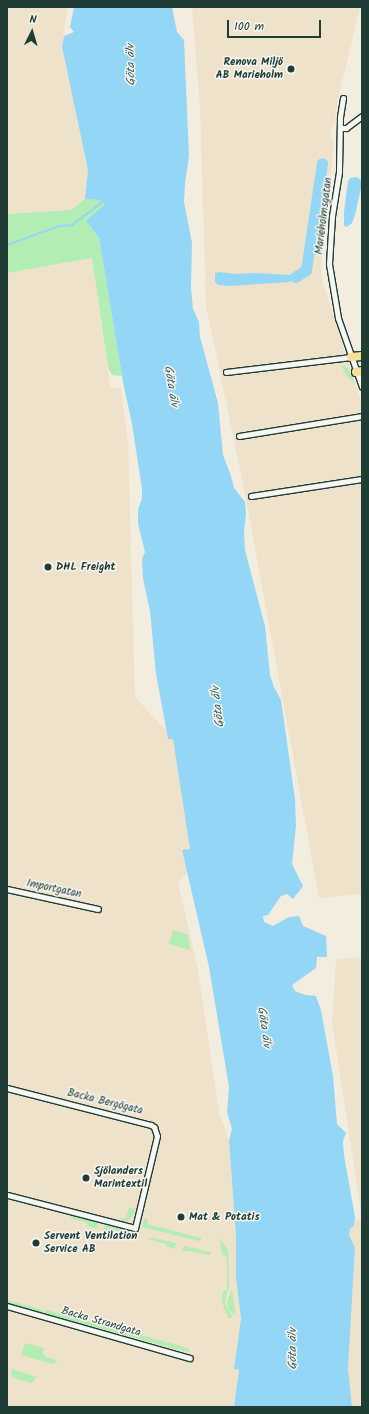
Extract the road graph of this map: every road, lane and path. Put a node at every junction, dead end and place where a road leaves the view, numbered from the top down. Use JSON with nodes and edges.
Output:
{"nodes":[{"id":1,"x":343,"y":98,"type":"dead end"},
{"id":2,"x":362,"y":116,"type":"edge"},
{"id":3,"x":340,"y":128,"type":"junction"},
{"id":4,"x":362,"y":356,"type":"edge"},
{"id":5,"x":351,"y":357,"type":"junction"},
{"id":6,"x":359,"y":371,"type":"edge"},
{"id":7,"x":226,"y":372,"type":"dead end"},
{"id":8,"x":362,"y":388,"type":"edge"},
{"id":9,"x":362,"y":416,"type":"edge"},
{"id":10,"x":239,"y":436,"type":"dead end"},
{"id":11,"x":362,"y":479,"type":"edge"},
{"id":12,"x":251,"y":496,"type":"dead end"},
{"id":13,"x":7,"y":889,"type":"edge"},
{"id":14,"x":98,"y":909,"type":"dead end"},
{"id":15,"x":7,"y":1088,"type":"edge"},
{"id":16,"x":7,"y":1195,"type":"edge"},
{"id":17,"x":7,"y":1306,"type":"edge"},
{"id":18,"x":190,"y":1358,"type":"dead end"}],
"edges":[{"from":1,"to":3,"type":"street","name":"Marieholmsgatan"},
{"from":2,"to":3,"type":"street"},
{"from":3,"to":5,"type":"street","name":"Marieholmsgatan"},
{"from":4,"to":5,"type":"highway"},
{"from":5,"to":6,"type":"street","name":"Marieholmsgatan"},
{"from":5,"to":7,"type":"street"},
{"from":6,"to":8,"type":"street","name":"Marieholmsgatan"},
{"from":9,"to":10,"type":"street"},
{"from":11,"to":12,"type":"street"},
{"from":13,"to":14,"type":"street","name":"Importgatan"},
{"from":15,"to":16,"type":"street","name":"Backa Bergögata"},
{"from":17,"to":18,"type":"street","name":"Backa Strandgata"}]}
